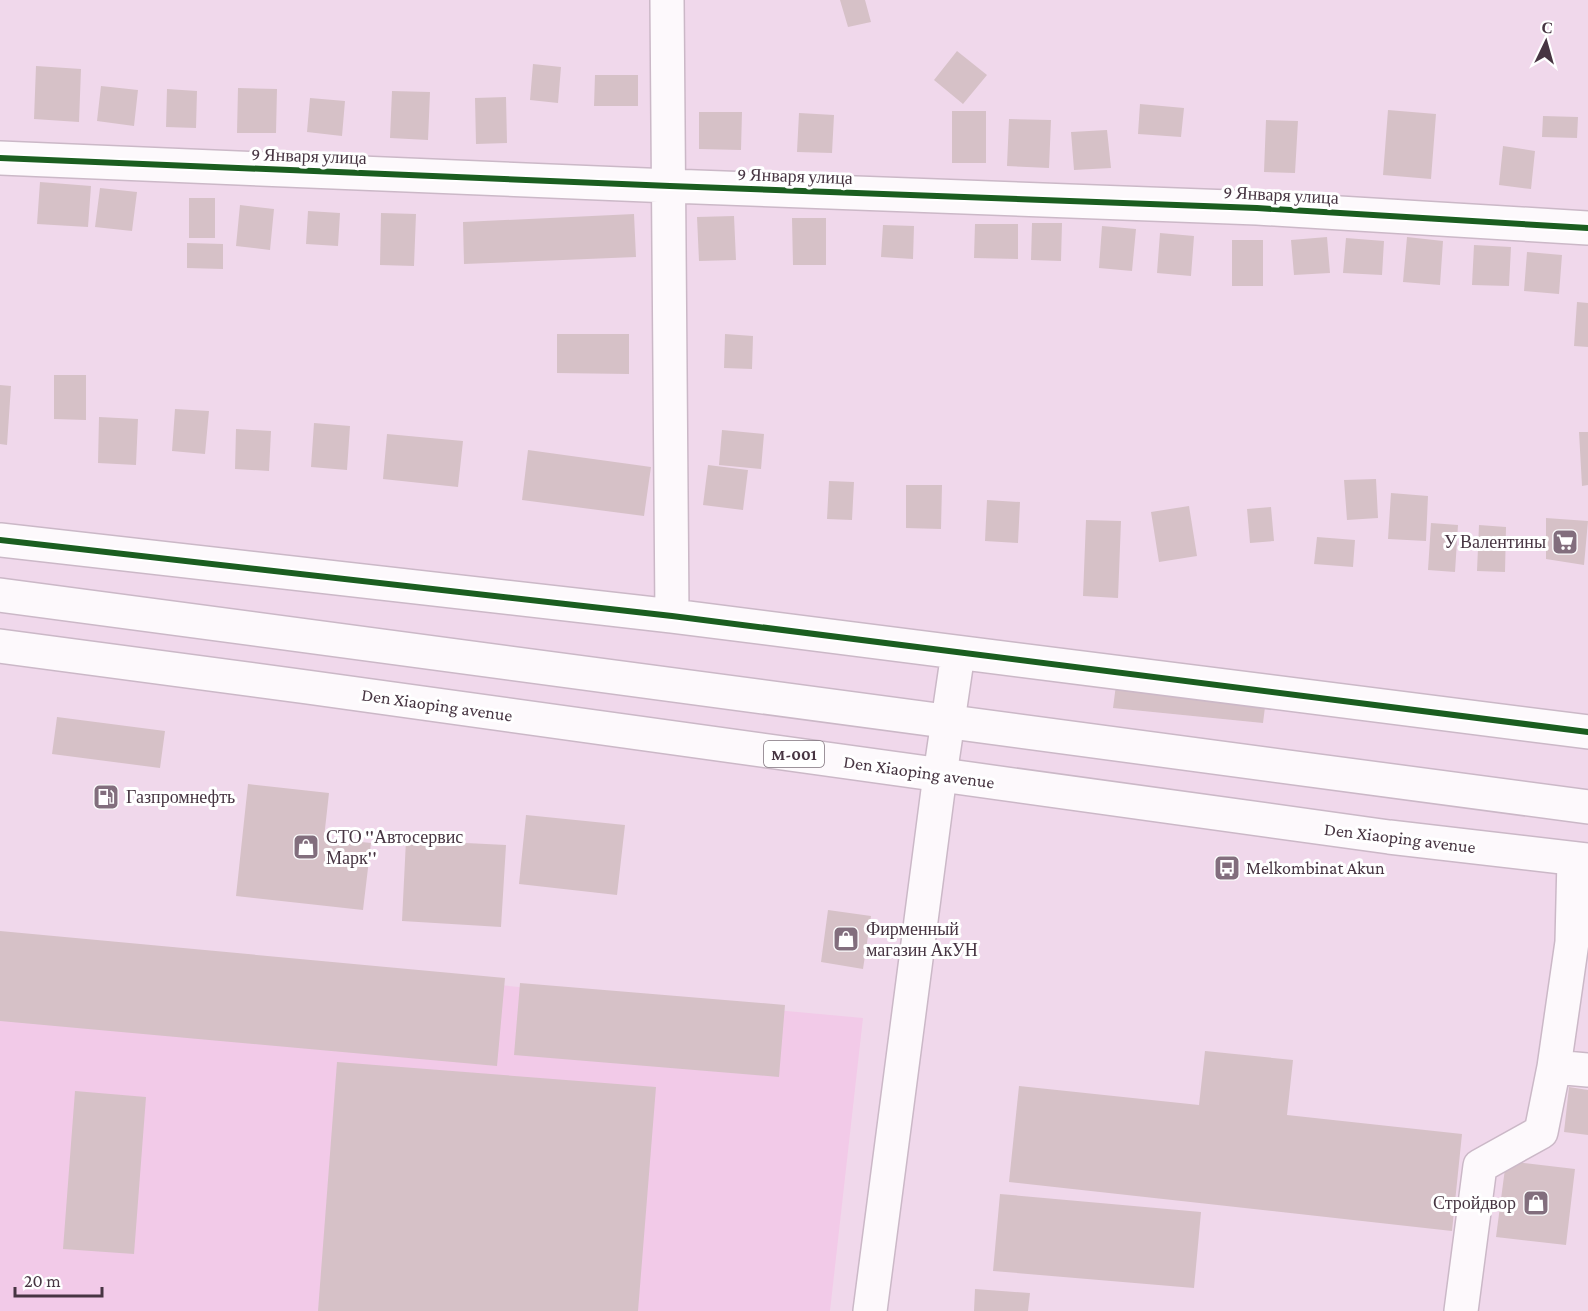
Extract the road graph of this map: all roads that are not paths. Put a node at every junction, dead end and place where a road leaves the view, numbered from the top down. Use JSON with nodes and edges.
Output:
{"nodes":[{"id":1,"x":667,"y":0,"type":"edge"},
{"id":2,"x":0,"y":158,"type":"edge"},
{"id":3,"x":670,"y":186,"type":"junction"},
{"id":4,"x":1588,"y":228,"type":"edge"},
{"id":5,"x":0,"y":540,"type":"edge"},
{"id":6,"x":0,"y":595,"type":"edge"},
{"id":7,"x":672,"y":616,"type":"junction"},
{"id":8,"x":0,"y":646,"type":"edge"},
{"id":9,"x":958,"y":653,"type":"junction"},
{"id":10,"x":948,"y":721,"type":"junction"},
{"id":11,"x":1588,"y":732,"type":"edge"},
{"id":12,"x":940,"y":775,"type":"junction"},
{"id":13,"x":1588,"y":807,"type":"edge"},
{"id":14,"x":1581,"y":859,"type":"edge"},
{"id":15,"x":1554,"y":1066,"type":"junction"},
{"id":16,"x":1588,"y":1070,"type":"edge"},
{"id":17,"x":870,"y":1311,"type":"edge"},
{"id":18,"x":1461,"y":1311,"type":"edge"}],
"edges":[{"from":1,"to":3,"type":"street"},
{"from":2,"to":3,"type":"street","name":"9 Января улица"},
{"from":3,"to":4,"type":"street","name":"9 Января улица"},
{"from":3,"to":7,"type":"street"},
{"from":5,"to":7,"type":"street"},
{"from":6,"to":10,"type":"street"},
{"from":7,"to":9,"type":"street"},
{"from":8,"to":12,"type":"street","name":"Den Xiaoping avenue","number":"M-001"},
{"from":9,"to":10,"type":"street"},
{"from":9,"to":11,"type":"street"},
{"from":10,"to":12,"type":"street"},
{"from":10,"to":13,"type":"street"},
{"from":12,"to":14,"type":"street","name":"Den Xiaoping avenue","number":"M-001"},
{"from":12,"to":17,"type":"street"},
{"from":14,"to":15,"type":"street"},
{"from":15,"to":16,"type":"street"},
{"from":15,"to":18,"type":"street"}]}
